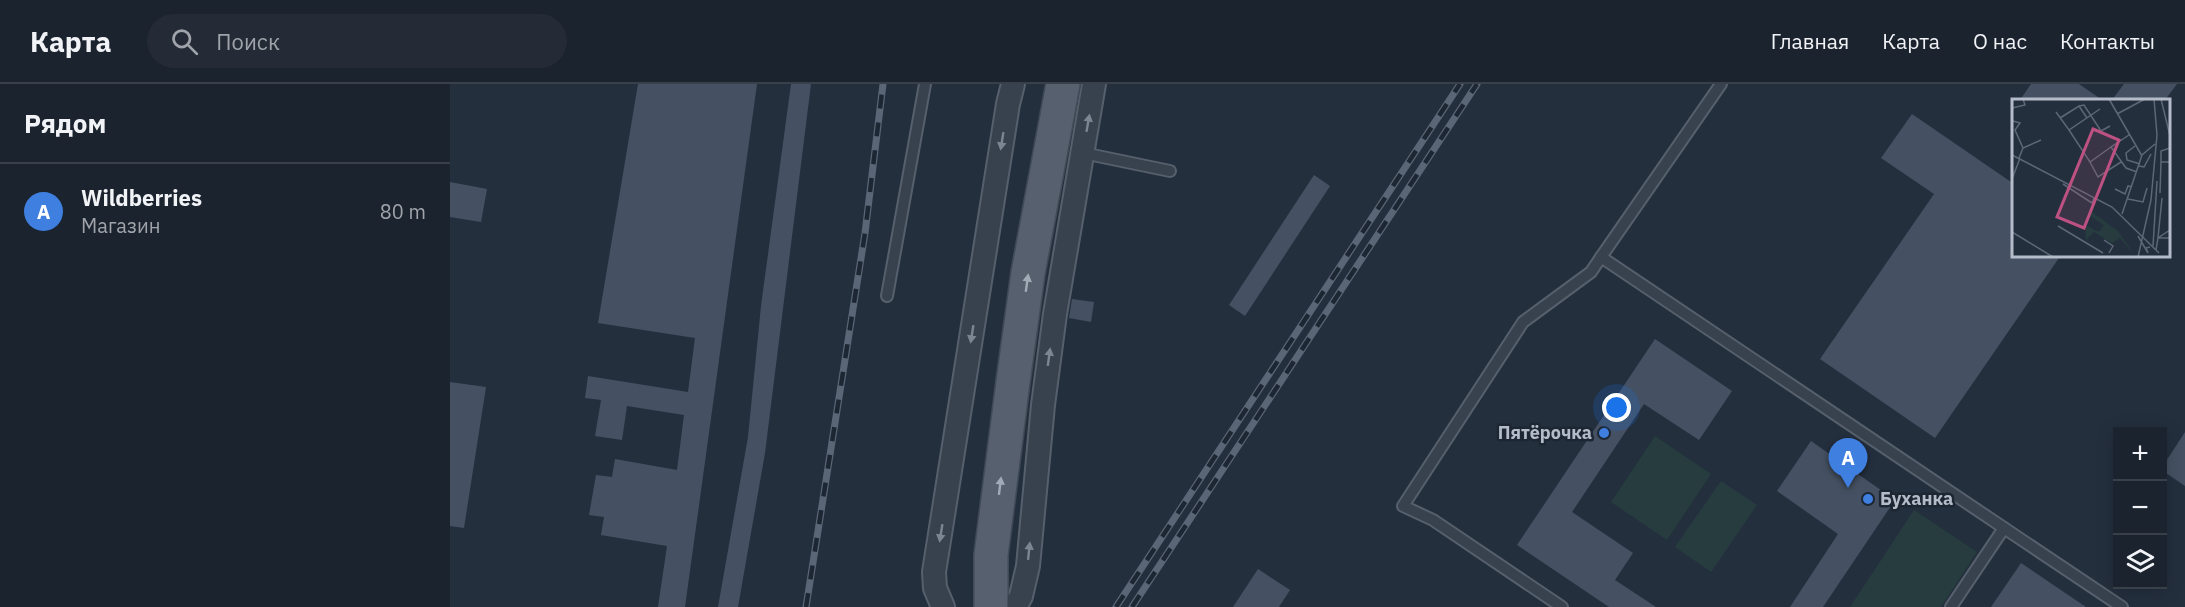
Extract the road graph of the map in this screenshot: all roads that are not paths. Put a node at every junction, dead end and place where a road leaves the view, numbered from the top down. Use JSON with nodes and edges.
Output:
{"nodes":[{"id":1,"x":925,"y":84,"type":"edge"},
{"id":2,"x":1013,"y":84,"type":"edge"},
{"id":3,"x":1063,"y":84,"type":"edge"},
{"id":4,"x":1094,"y":84,"type":"edge"},
{"id":5,"x":1721,"y":84,"type":"edge"},
{"id":6,"x":1083,"y":153,"type":"junction"},
{"id":7,"x":1170,"y":171,"type":"dead end"},
{"id":8,"x":1601,"y":257,"type":"junction"},
{"id":9,"x":887,"y":296,"type":"dead end"},
{"id":10,"x":2004,"y":528,"type":"junction"},
{"id":11,"x":943,"y":607,"type":"edge"},
{"id":12,"x":991,"y":607,"type":"edge"},
{"id":13,"x":1015,"y":607,"type":"edge"},
{"id":14,"x":1562,"y":607,"type":"edge"},
{"id":15,"x":1951,"y":607,"type":"edge"},
{"id":16,"x":2122,"y":607,"type":"edge"}],
"edges":[{"from":1,"to":9,"type":"lane"},
{"from":2,"to":11,"type":"street","one_way":true},
{"from":12,"to":3,"type":"main road","one_way":true},
{"from":6,"to":4,"type":"street","one_way":true},
{"from":5,"to":8,"type":"lane"},
{"from":6,"to":7,"type":"lane"},
{"from":13,"to":6,"type":"street","one_way":true},
{"from":8,"to":10,"type":"lane"},
{"from":8,"to":14,"type":"lane"},
{"from":10,"to":15,"type":"lane"},
{"from":10,"to":16,"type":"lane"}]}
